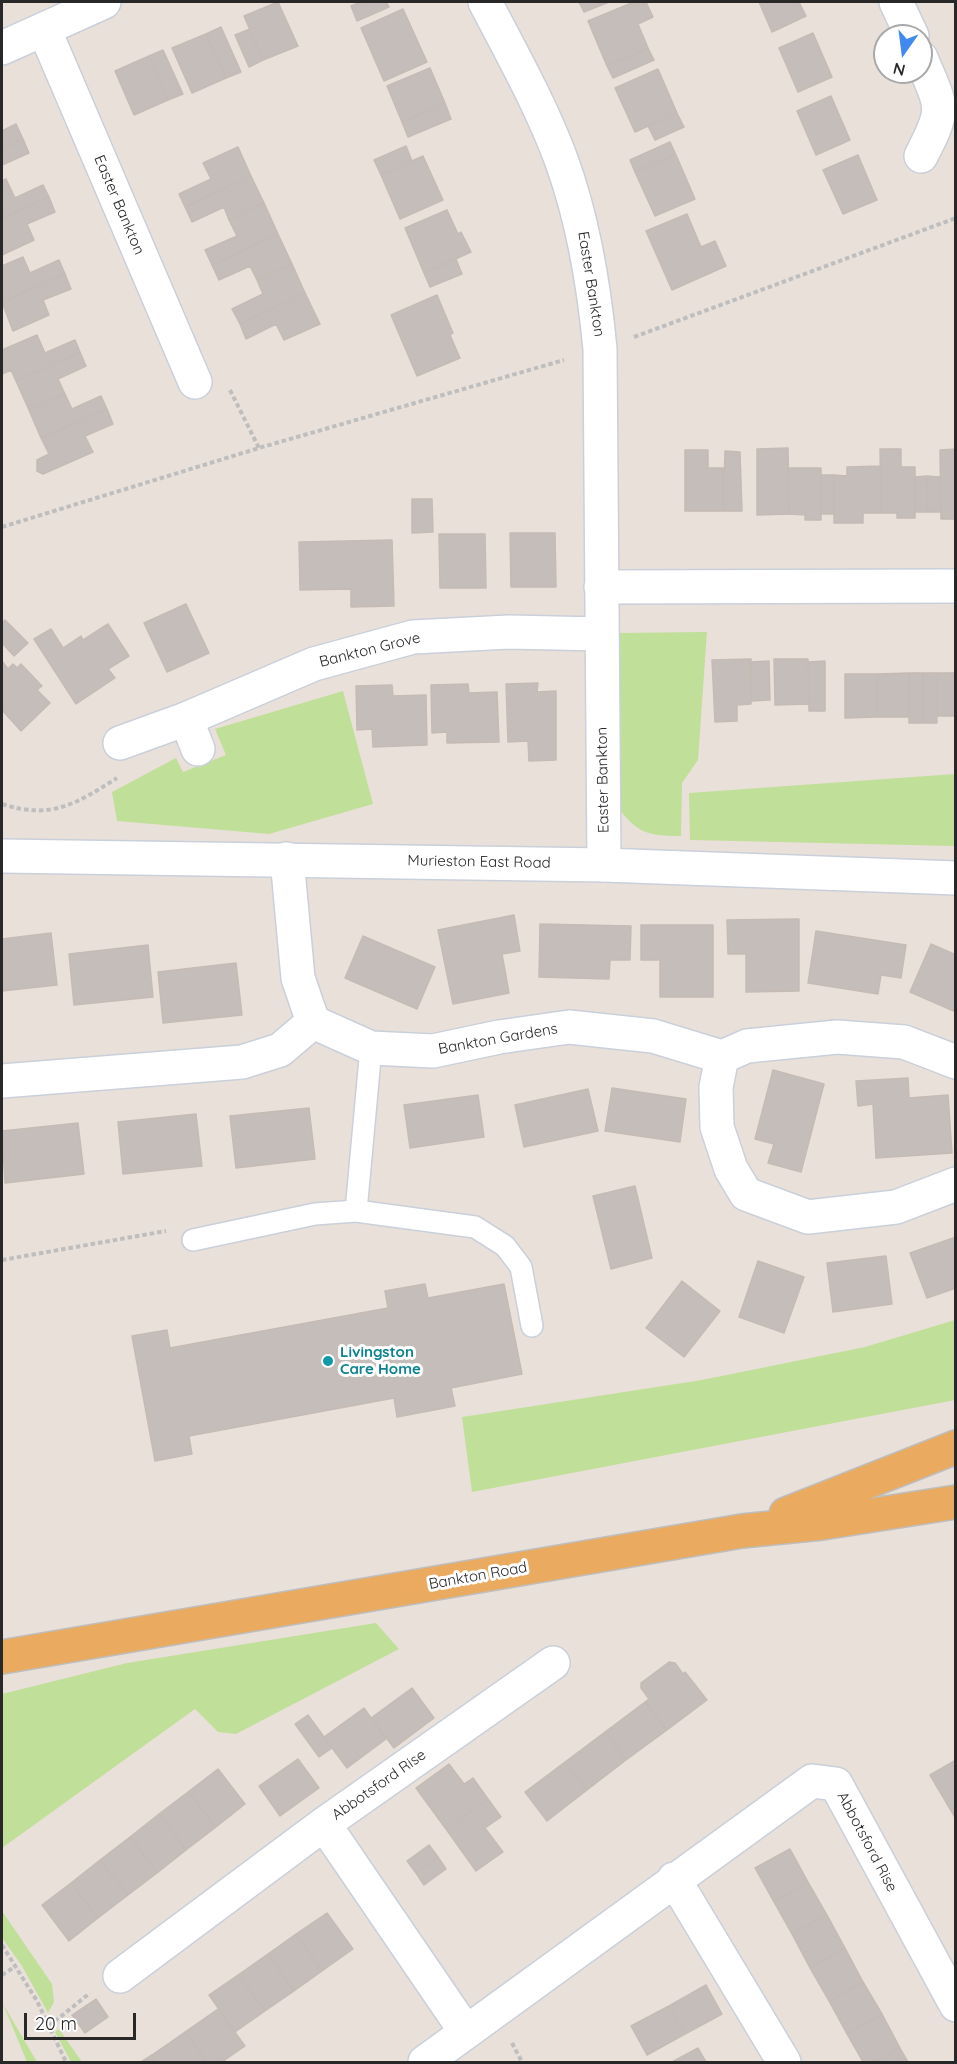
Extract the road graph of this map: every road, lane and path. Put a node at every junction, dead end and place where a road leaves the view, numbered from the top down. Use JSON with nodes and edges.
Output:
{"nodes":[{"id":1,"x":104,"y":2,"type":"edge"},
{"id":2,"x":485,"y":2,"type":"edge"},
{"id":3,"x":896,"y":2,"type":"edge"},
{"id":4,"x":906,"y":24,"type":"edge"},
{"id":5,"x":44,"y":29,"type":"junction"},
{"id":6,"x":2,"y":48,"type":"edge"},
{"id":7,"x":932,"y":84,"type":"edge"},
{"id":8,"x":921,"y":156,"type":"dead end"},
{"id":9,"x":956,"y":218,"type":"edge"},
{"id":10,"x":600,"y":349,"type":"junction"},
{"id":11,"x":195,"y":382,"type":"dead end"},
{"id":12,"x":228,"y":387,"type":"dead end"},
{"id":13,"x":259,"y":448,"type":"junction"},
{"id":14,"x":2,"y":527,"type":"edge"},
{"id":15,"x":956,"y":586,"type":"edge"},
{"id":16,"x":601,"y":587,"type":"junction"},
{"id":17,"x":601,"y":634,"type":"junction"},
{"id":18,"x":186,"y":719,"type":"junction"},
{"id":19,"x":120,"y":742,"type":"dead end"},
{"id":20,"x":198,"y":749,"type":"dead end"},
{"id":21,"x":124,"y":774,"type":"dead end"},
{"id":22,"x":2,"y":804,"type":"edge"},
{"id":23,"x":2,"y":856,"type":"edge"},
{"id":24,"x":286,"y":859,"type":"junction"},
{"id":25,"x":604,"y":865,"type":"junction"},
{"id":26,"x":956,"y":878,"type":"edge"},
{"id":27,"x":313,"y":1022,"type":"junction"},
{"id":28,"x":371,"y":1048,"type":"junction"},
{"id":29,"x":722,"y":1057,"type":"junction"},
{"id":30,"x":956,"y":1062,"type":"edge"},
{"id":31,"x":2,"y":1081,"type":"edge"},
{"id":32,"x":956,"y":1184,"type":"edge"},
{"id":33,"x":356,"y":1211,"type":"junction"},
{"id":34,"x":193,"y":1240,"type":"joint"},
{"id":35,"x":2,"y":1260,"type":"edge"},
{"id":36,"x":532,"y":1326,"type":"dead end"},
{"id":37,"x":956,"y":1448,"type":"edge"},
{"id":38,"x":956,"y":1502,"type":"edge"},
{"id":39,"x":956,"y":1519,"type":"edge"},
{"id":40,"x":822,"y":1523,"type":"junction"},
{"id":41,"x":742,"y":1531,"type":"junction"},
{"id":42,"x":2,"y":1657,"type":"edge"},
{"id":43,"x":553,"y":1663,"type":"dead end"},
{"id":44,"x":324,"y":1824,"type":"junction"},
{"id":45,"x":674,"y":1879,"type":"junction"},
{"id":46,"x":2,"y":1945,"type":"edge"},
{"id":47,"x":16,"y":1966,"type":"junction"},
{"id":48,"x":2,"y":1975,"type":"edge"},
{"id":49,"x":120,"y":1976,"type":"joint"},
{"id":50,"x":956,"y":2005,"type":"edge"},
{"id":51,"x":49,"y":2026,"type":"junction"},
{"id":52,"x":466,"y":2032,"type":"junction"},
{"id":53,"x":66,"y":2062,"type":"edge"},
{"id":54,"x":425,"y":2062,"type":"edge"},
{"id":55,"x":784,"y":2062,"type":"edge"}],
"edges":[{"from":1,"to":5,"type":"street"},
{"from":2,"to":10,"type":"street","name":"Easter Bankton"},
{"from":3,"to":4,"type":"street"},
{"from":5,"to":6,"type":"street"},
{"from":5,"to":11,"type":"street","name":"Easter Bankton"},
{"from":7,"to":8,"type":"street"},
{"from":9,"to":10,"type":"path"},
{"from":10,"to":13,"type":"path"},
{"from":10,"to":16,"type":"street","name":"Easter Bankton"},
{"from":12,"to":13,"type":"path"},
{"from":13,"to":14,"type":"path"},
{"from":15,"to":16,"type":"street"},
{"from":16,"to":17,"type":"street","name":"Easter Bankton"},
{"from":17,"to":18,"type":"street","name":"Bankton Grove"},
{"from":17,"to":25,"type":"street","name":"Easter Bankton"},
{"from":18,"to":19,"type":"street","name":"Bankton Grove"},
{"from":18,"to":20,"type":"street"},
{"from":21,"to":22,"type":"path"},
{"from":23,"to":24,"type":"street","name":"Murieston East Road"},
{"from":24,"to":25,"type":"street","name":"Murieston East Road"},
{"from":24,"to":27,"type":"street"},
{"from":25,"to":26,"type":"street","name":"Murieston East Road"},
{"from":27,"to":28,"type":"street","name":"Bankton Gardens"},
{"from":27,"to":31,"type":"street"},
{"from":28,"to":29,"type":"street","name":"Bankton Gardens"},
{"from":28,"to":33,"type":"lane"},
{"from":29,"to":30,"type":"street"},
{"from":29,"to":32,"type":"street"},
{"from":33,"to":34,"type":"lane"},
{"from":33,"to":36,"type":"lane"},
{"from":34,"to":35,"type":"path"},
{"from":37,"to":41,"type":"main road"},
{"from":38,"to":40,"type":"main road","name":"Bankton Road"},
{"from":39,"to":40,"type":"main road"},
{"from":40,"to":41,"type":"main road","name":"Bankton Road"},
{"from":41,"to":42,"type":"main road","name":"Bankton Road"},
{"from":43,"to":44,"type":"street","name":"Abbotsford Rise"},
{"from":44,"to":49,"type":"street","name":"Abbotsford Rise"},
{"from":44,"to":52,"type":"street","name":"Abbotsford Rise"},
{"from":45,"to":50,"type":"street","name":"Abbotsford Rise"},
{"from":45,"to":52,"type":"street","name":"Abbotsford Rise"},
{"from":45,"to":55,"type":"street"},
{"from":46,"to":47,"type":"path"},
{"from":47,"to":48,"type":"path"},
{"from":47,"to":51,"type":"path"},
{"from":49,"to":51,"type":"path"},
{"from":51,"to":53,"type":"path"},
{"from":52,"to":54,"type":"street","name":"Abbotsford Rise"}]}
